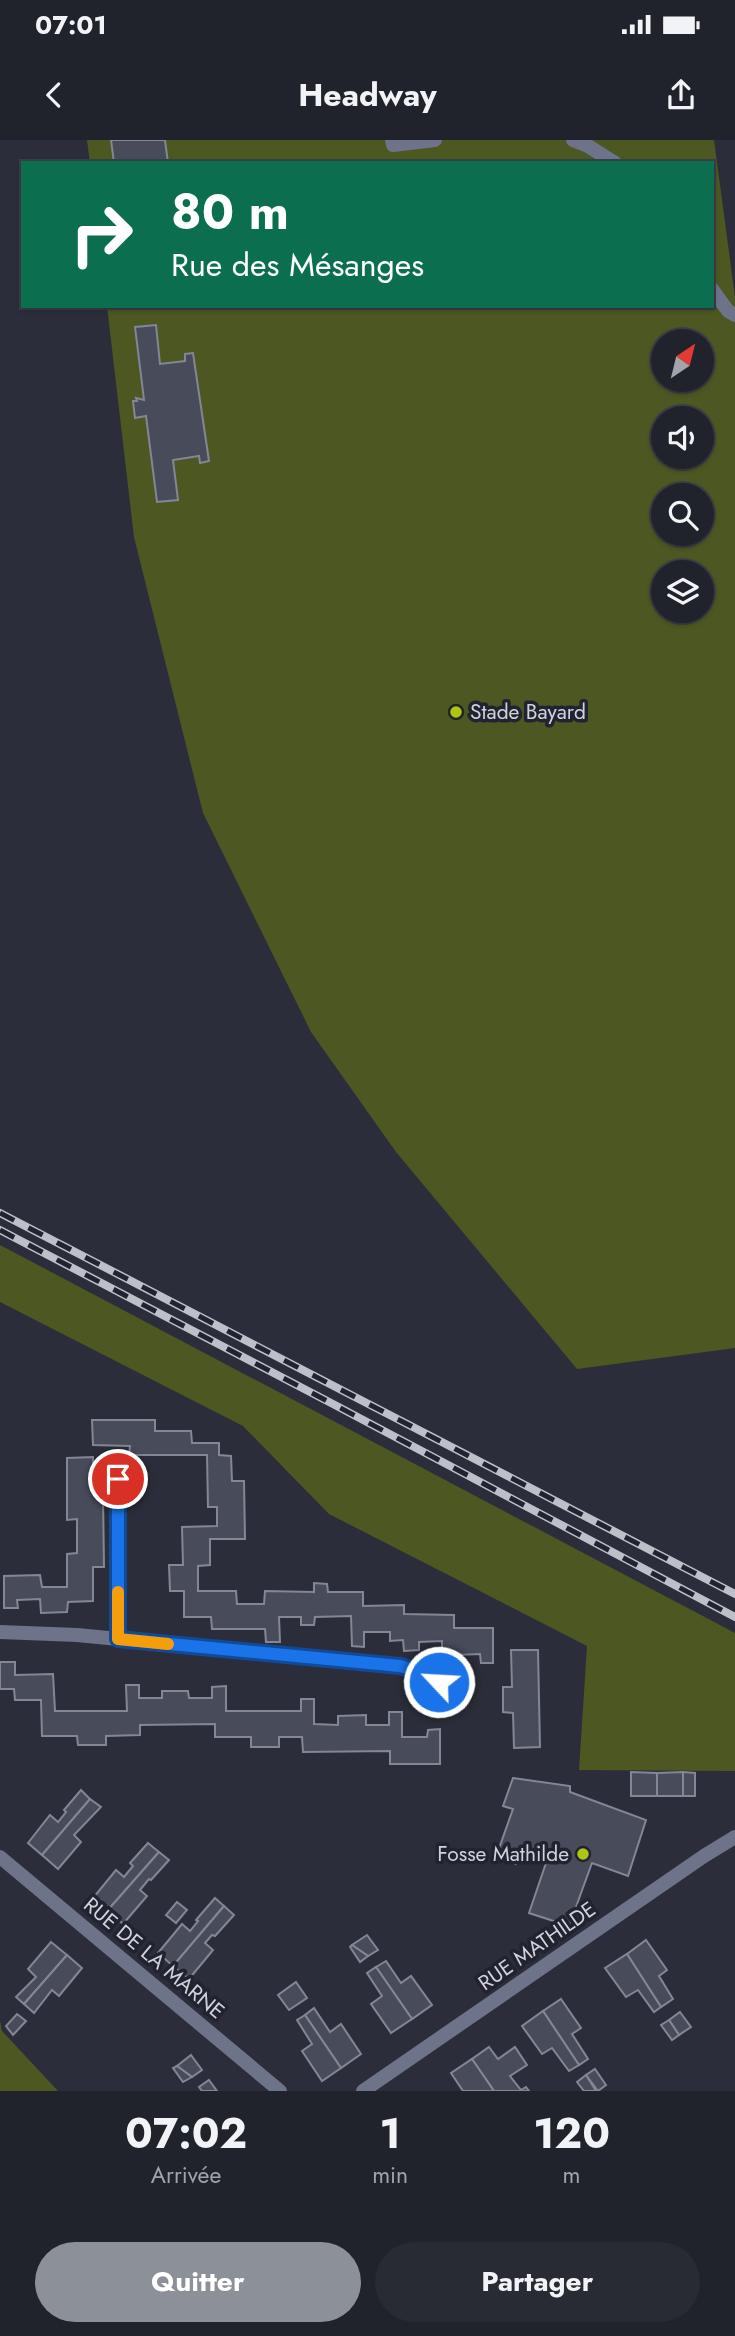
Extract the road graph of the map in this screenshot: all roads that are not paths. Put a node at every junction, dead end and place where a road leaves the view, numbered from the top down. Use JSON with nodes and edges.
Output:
{"nodes":[{"id":1,"x":392,"y":140,"type":"edge"},
{"id":2,"x":435,"y":140,"type":"edge"},
{"id":3,"x":573,"y":140,"type":"edge"},
{"id":4,"x":612,"y":161,"type":"edge"},
{"id":5,"x":714,"y":292,"type":"edge"},
{"id":6,"x":735,"y":316,"type":"edge"},
{"id":7,"x":118,"y":1479,"type":"dead end"},
{"id":8,"x":0,"y":1632,"type":"edge"},
{"id":9,"x":118,"y":1639,"type":"junction"},
{"id":10,"x":455,"y":1692,"type":"dead end"},
{"id":11,"x":735,"y":1837,"type":"edge"},
{"id":12,"x":0,"y":1857,"type":"edge"},
{"id":13,"x":280,"y":2091,"type":"edge"},
{"id":14,"x":363,"y":2091,"type":"edge"}],
"edges":[{"from":1,"to":2,"type":"street"},
{"from":3,"to":4,"type":"street"},
{"from":5,"to":6,"type":"street"},
{"from":7,"to":9,"type":"street"},
{"from":8,"to":9,"type":"street"},
{"from":9,"to":10,"type":"street"},
{"from":11,"to":14,"type":"street","name":"RUE MATHILDE"},
{"from":12,"to":13,"type":"street","name":"RUE DE LA MARNE"}]}
